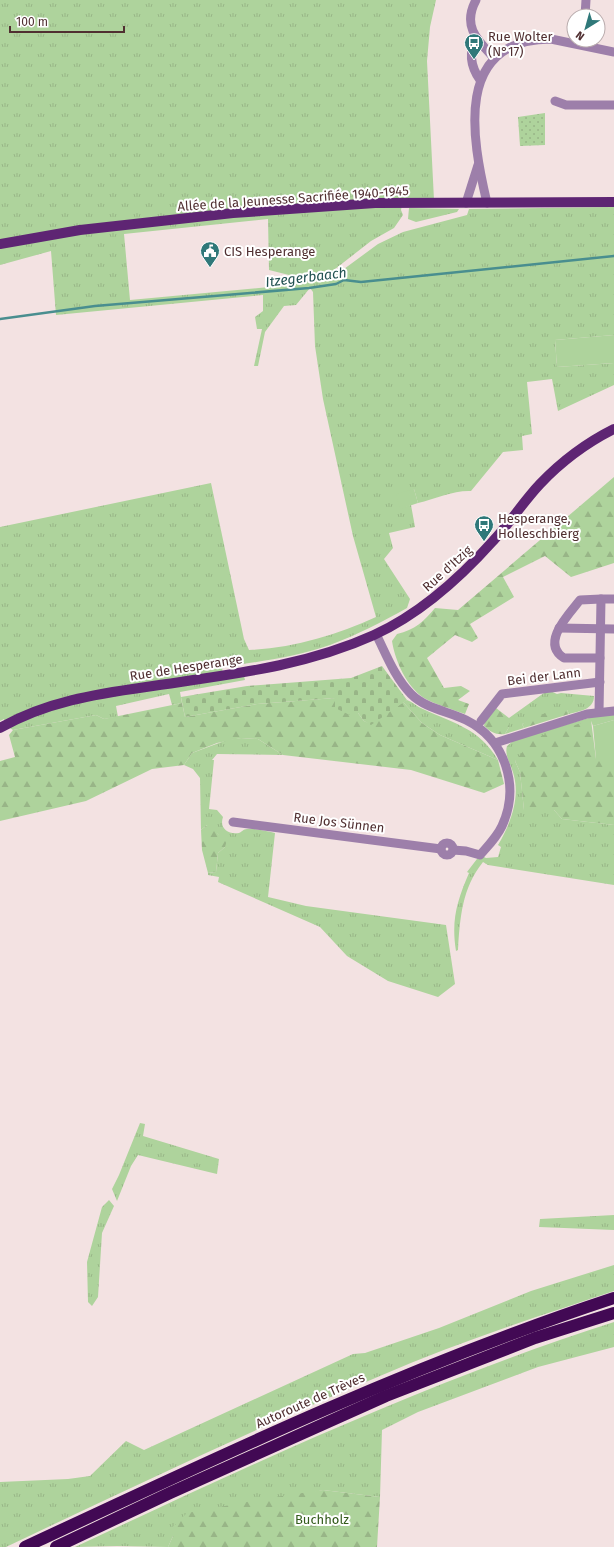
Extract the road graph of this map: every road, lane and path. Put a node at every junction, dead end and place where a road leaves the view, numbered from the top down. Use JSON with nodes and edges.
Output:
{"nodes":[{"id":1,"x":476,"y":0,"type":"edge"},
{"id":2,"x":476,"y":38,"type":"junction"},
{"id":3,"x":566,"y":41,"type":"edge"},
{"id":4,"x":600,"y":48,"type":"edge"},
{"id":5,"x":614,"y":52,"type":"edge"},
{"id":6,"x":494,"y":58,"type":"junction"},
{"id":7,"x":480,"y":80,"type":"junction"},
{"id":8,"x":555,"y":101,"type":"dead end"},
{"id":9,"x":614,"y":105,"type":"edge"},
{"id":10,"x":478,"y":164,"type":"junction"},
{"id":11,"x":614,"y":202,"type":"edge"},
{"id":12,"x":466,"y":203,"type":"junction"},
{"id":13,"x":487,"y":203,"type":"junction"},
{"id":14,"x":0,"y":244,"type":"edge"},
{"id":15,"x":614,"y":429,"type":"edge"},
{"id":16,"x":601,"y":599,"type":"junction"},
{"id":17,"x":614,"y":599,"type":"edge"},
{"id":18,"x":558,"y":628,"type":"junction"},
{"id":19,"x":601,"y":629,"type":"junction"},
{"id":20,"x":614,"y":629,"type":"edge"},
{"id":21,"x":376,"y":634,"type":"junction"},
{"id":22,"x":600,"y":658,"type":"junction"},
{"id":23,"x":600,"y":682,"type":"junction"},
{"id":24,"x":614,"y":711,"type":"edge"},
{"id":25,"x":600,"y":712,"type":"junction"},
{"id":26,"x":481,"y":721,"type":"dead end"},
{"id":27,"x":0,"y":728,"type":"edge"},
{"id":28,"x":494,"y":743,"type":"junction"},
{"id":29,"x":233,"y":822,"type":"dead end"},
{"id":30,"x":614,"y":1298,"type":"edge"},
{"id":31,"x":614,"y":1313,"type":"edge"},
{"id":32,"x":25,"y":1547,"type":"edge"},
{"id":33,"x":56,"y":1547,"type":"edge"}],
"edges":[{"from":1,"to":2,"type":"street"},
{"from":2,"to":6,"type":"street"},
{"from":2,"to":7,"type":"street"},
{"from":3,"to":6,"type":"street"},
{"from":4,"to":5,"type":"street"},
{"from":6,"to":7,"type":"street"},
{"from":7,"to":10,"type":"street"},
{"from":8,"to":9,"type":"street"},
{"from":10,"to":12,"type":"street"},
{"from":10,"to":13,"type":"street"},
{"from":11,"to":13,"type":"main road","name":"Allée de la Jeunesse Sacrifiée 1940-1945"},
{"from":12,"to":13,"type":"main road","name":"Allée de la Jeunesse Sacrifiée 1940-1945"},
{"from":12,"to":14,"type":"main road","name":"Allée de la Jeunesse Sacrifiée 1940-1945"},
{"from":15,"to":21,"type":"main road","name":"Rue d'Itzig"},
{"from":16,"to":17,"type":"street"},
{"from":16,"to":18,"type":"street"},
{"from":16,"to":19,"type":"street"},
{"from":18,"to":19,"type":"street"},
{"from":18,"to":22,"type":"street"},
{"from":19,"to":20,"type":"street"},
{"from":19,"to":22,"type":"street"},
{"from":21,"to":27,"type":"main road","name":"Rue de Hesperange"},
{"from":21,"to":28,"type":"street"},
{"from":22,"to":23,"type":"street"},
{"from":23,"to":25,"type":"street"},
{"from":23,"to":26,"type":"street","name":"Bei der Lann"},
{"from":24,"to":25,"type":"street"},
{"from":25,"to":28,"type":"street"},
{"from":28,"to":29,"type":"street","name":"Rue Jos Sünnen"},
{"from":30,"to":32,"type":"highway","name":"Autoroute de Trèves"},
{"from":31,"to":33,"type":"highway"}]}
